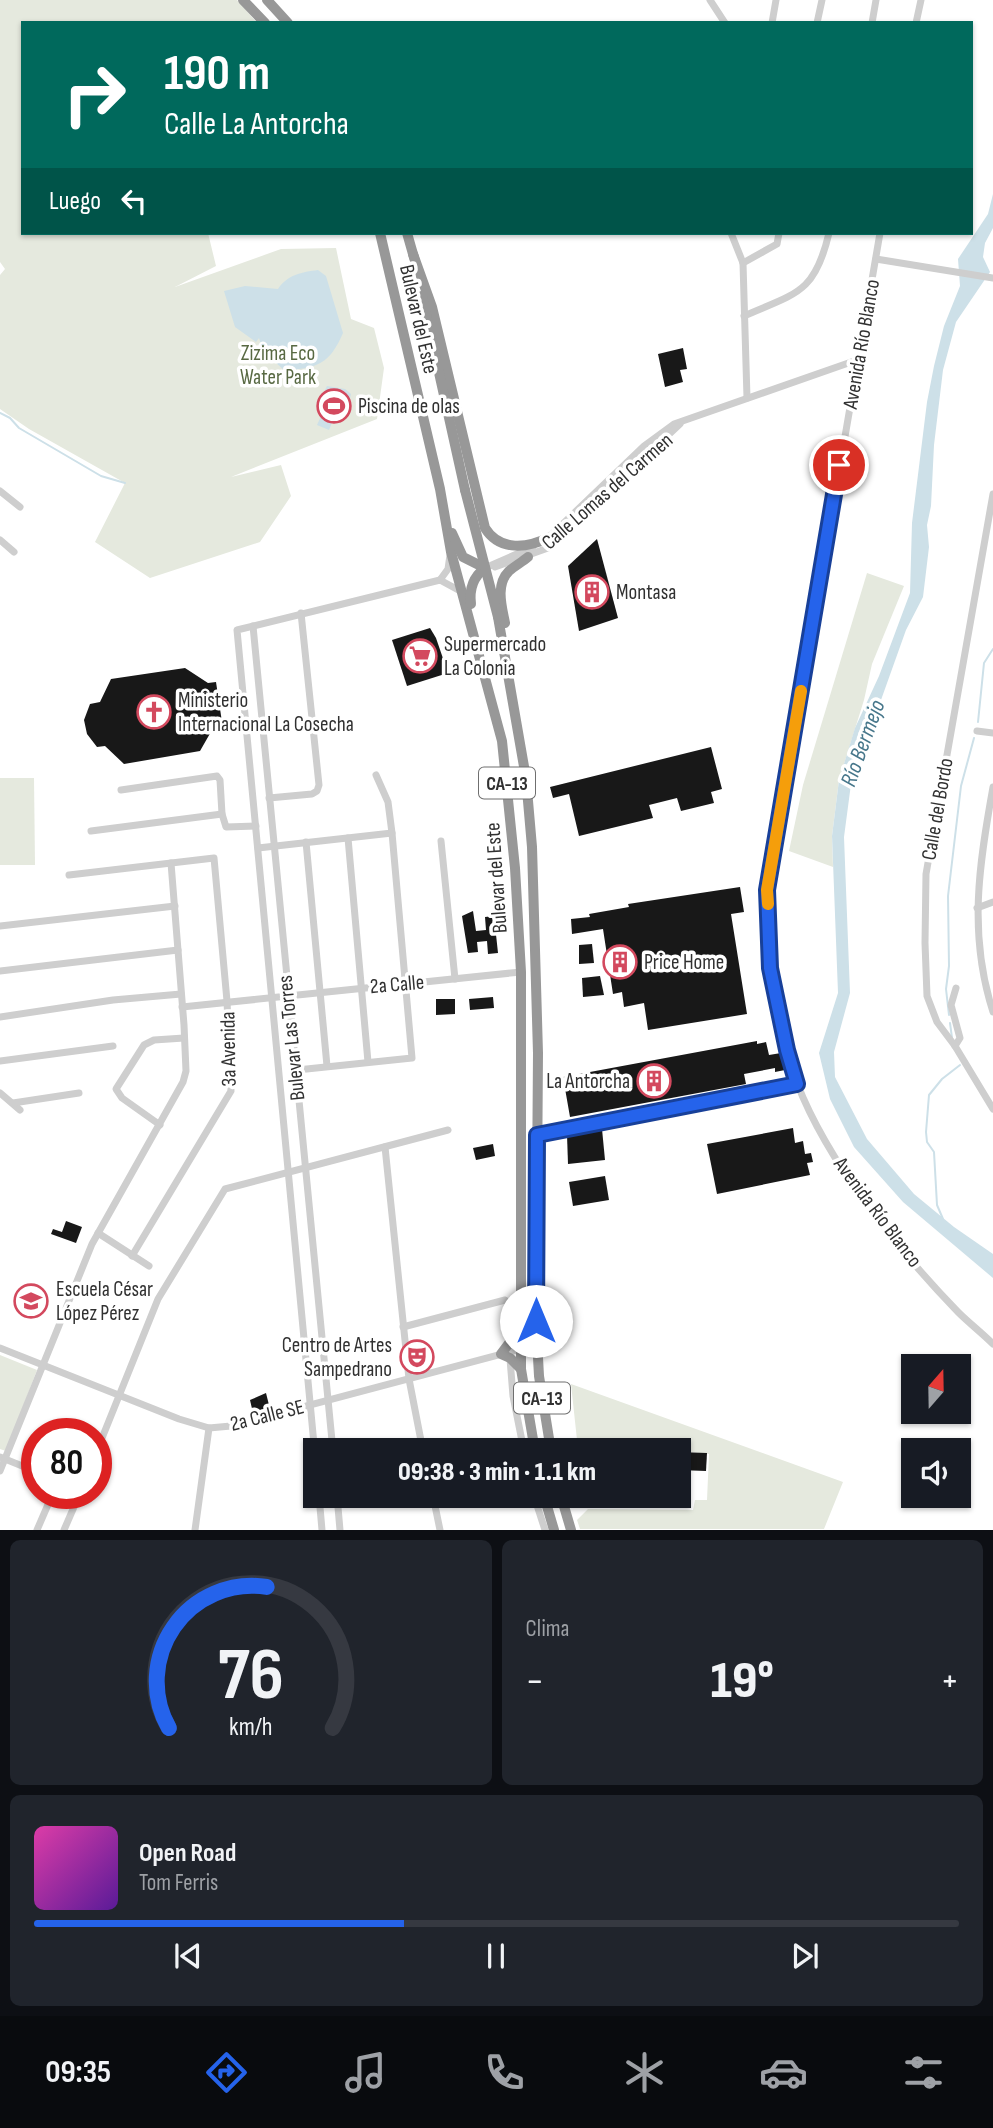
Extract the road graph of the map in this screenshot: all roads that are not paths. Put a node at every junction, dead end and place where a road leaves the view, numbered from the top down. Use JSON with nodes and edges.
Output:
{"nodes":[{"id":1,"x":243,"y":0,"type":"edge"},
{"id":2,"x":267,"y":0,"type":"edge"},
{"id":3,"x":710,"y":0,"type":"edge"},
{"id":4,"x":776,"y":0,"type":"edge"},
{"id":5,"x":822,"y":0,"type":"edge"},
{"id":6,"x":876,"y":0,"type":"edge"},
{"id":7,"x":921,"y":0,"type":"edge"},
{"id":8,"x":263,"y":21,"type":"edge"},
{"id":9,"x":286,"y":21,"type":"edge"},
{"id":10,"x":724,"y":21,"type":"edge"},
{"id":11,"x":772,"y":21,"type":"edge"},
{"id":12,"x":817,"y":21,"type":"edge"},
{"id":13,"x":872,"y":21,"type":"edge"},
{"id":14,"x":916,"y":21,"type":"edge"},
{"id":15,"x":380,"y":235,"type":"edge"},
{"id":16,"x":408,"y":235,"type":"edge"},
{"id":17,"x":732,"y":235,"type":"edge"},
{"id":18,"x":779,"y":235,"type":"edge"},
{"id":19,"x":829,"y":235,"type":"edge"},
{"id":20,"x":880,"y":235,"type":"edge"},
{"id":21,"x":413,"y":254,"type":"junction"},
{"id":22,"x":876,"y":259,"type":"junction"},
{"id":23,"x":743,"y":263,"type":"junction"},
{"id":24,"x":993,"y":278,"type":"edge"},
{"id":25,"x":744,"y":316,"type":"junction"},
{"id":26,"x":857,"y":360,"type":"junction"},
{"id":27,"x":747,"y":398,"type":"junction"},
{"id":28,"x":680,"y":424,"type":"junction"},
{"id":29,"x":440,"y":489,"type":"junction"},
{"id":30,"x":0,"y":491,"type":"edge"},
{"id":31,"x":993,"y":494,"type":"edge"},
{"id":32,"x":20,"y":508,"type":"dead end"},
{"id":33,"x":490,"y":535,"type":"junction"},
{"id":34,"x":550,"y":537,"type":"junction"},
{"id":35,"x":0,"y":540,"type":"edge"},
{"id":36,"x":14,"y":552,"type":"dead end"},
{"id":37,"x":451,"y":552,"type":"junction"},
{"id":38,"x":528,"y":556,"type":"junction"},
{"id":39,"x":463,"y":557,"type":"junction"},
{"id":40,"x":485,"y":568,"type":"junction"},
{"id":41,"x":440,"y":580,"type":"junction"},
{"id":42,"x":464,"y":594,"type":"junction"},
{"id":43,"x":301,"y":613,"type":"junction"},
{"id":44,"x":253,"y":626,"type":"junction"},
{"id":45,"x":497,"y":722,"type":"junction"},
{"id":46,"x":977,"y":731,"type":"dead end"},
{"id":47,"x":993,"y":733,"type":"edge"},
{"id":48,"x":376,"y":775,"type":"dead end"},
{"id":49,"x":993,"y":787,"type":"edge"},
{"id":50,"x":121,"y":790,"type":"dead end"},
{"id":51,"x":269,"y":798,"type":"junction"},
{"id":52,"x":222,"y":814,"type":"junction"},
{"id":53,"x":256,"y":826,"type":"junction"},
{"id":54,"x":91,"y":831,"type":"dead end"},
{"id":55,"x":392,"y":833,"type":"junction"},
{"id":56,"x":348,"y":838,"type":"junction"},
{"id":57,"x":306,"y":842,"type":"junction"},
{"id":58,"x":441,"y":842,"type":"dead end"},
{"id":59,"x":273,"y":846,"type":"junction"},
{"id":60,"x":258,"y":848,"type":"junction"},
{"id":61,"x":171,"y":863,"type":"junction"},
{"id":62,"x":69,"y":875,"type":"dead end"},
{"id":63,"x":534,"y":884,"type":"junction"},
{"id":64,"x":993,"y":902,"type":"edge"},
{"id":65,"x":175,"y":906,"type":"junction"},
{"id":66,"x":977,"y":908,"type":"junction"},
{"id":67,"x":0,"y":926,"type":"edge"},
{"id":68,"x":178,"y":950,"type":"junction"},
{"id":69,"x":0,"y":971,"type":"edge"},
{"id":70,"x":521,"y":972,"type":"junction"},
{"id":71,"x":455,"y":979,"type":"junction"},
{"id":72,"x":405,"y":983,"type":"junction"},
{"id":73,"x":361,"y":987,"type":"junction"},
{"id":74,"x":956,"y":988,"type":"dead end"},
{"id":75,"x":321,"y":991,"type":"junction"},
{"id":76,"x":181,"y":994,"type":"junction"},
{"id":77,"x":287,"y":994,"type":"junction"},
{"id":78,"x":273,"y":996,"type":"junction"},
{"id":79,"x":227,"y":1001,"type":"junction"},
{"id":80,"x":182,"y":1007,"type":"junction"},
{"id":81,"x":993,"y":1012,"type":"edge"},
{"id":82,"x":0,"y":1017,"type":"edge"},
{"id":83,"x":184,"y":1038,"type":"junction"},
{"id":84,"x":113,"y":1046,"type":"dead end"},
{"id":85,"x":955,"y":1046,"type":"junction"},
{"id":86,"x":0,"y":1060,"type":"edge"},
{"id":87,"x":368,"y":1062,"type":"junction"},
{"id":88,"x":327,"y":1066,"type":"junction"},
{"id":89,"x":297,"y":1070,"type":"junction"},
{"id":90,"x":797,"y":1084,"type":"junction"},
{"id":91,"x":0,"y":1093,"type":"edge"},
{"id":92,"x":79,"y":1093,"type":"dead end"},
{"id":93,"x":13,"y":1103,"type":"junction"},
{"id":94,"x":993,"y":1109,"type":"edge"},
{"id":95,"x":20,"y":1110,"type":"dead end"},
{"id":96,"x":160,"y":1125,"type":"junction"},
{"id":97,"x":448,"y":1130,"type":"dead end"},
{"id":98,"x":537,"y":1135,"type":"junction"},
{"id":99,"x":385,"y":1147,"type":"junction"},
{"id":100,"x":304,"y":1168,"type":"junction"},
{"id":101,"x":289,"y":1172,"type":"junction"},
{"id":102,"x":98,"y":1233,"type":"junction"},
{"id":103,"x":132,"y":1255,"type":"junction"},
{"id":104,"x":149,"y":1266,"type":"dead end"},
{"id":105,"x":505,"y":1300,"type":"dead end"},
{"id":106,"x":520,"y":1316,"type":"junction"},
{"id":107,"x":403,"y":1327,"type":"junction"},
{"id":108,"x":993,"y":1344,"type":"edge"},
{"id":109,"x":0,"y":1348,"type":"edge"},
{"id":110,"x":521,"y":1349,"type":"junction"},
{"id":111,"x":506,"y":1356,"type":"junction"},
{"id":112,"x":43,"y":1366,"type":"junction"},
{"id":113,"x":521,"y":1369,"type":"junction"},
{"id":114,"x":409,"y":1379,"type":"junction"},
{"id":115,"x":119,"y":1397,"type":"junction"},
{"id":116,"x":327,"y":1400,"type":"junction"},
{"id":117,"x":311,"y":1405,"type":"junction"},
{"id":118,"x":111,"y":1418,"type":"edge"},
{"id":119,"x":209,"y":1427,"type":"junction"},
{"id":120,"x":314,"y":1438,"type":"edge"},
{"id":121,"x":331,"y":1438,"type":"edge"},
{"id":122,"x":421,"y":1438,"type":"edge"},
{"id":123,"x":521,"y":1438,"type":"edge"},
{"id":124,"x":533,"y":1438,"type":"edge"},
{"id":125,"x":549,"y":1438,"type":"edge"},
{"id":126,"x":2,"y":1458,"type":"edge"},
{"id":127,"x":21,"y":1466,"type":"edge"},
{"id":128,"x":0,"y":1471,"type":"edge"},
{"id":129,"x":320,"y":1508,"type":"edge"},
{"id":130,"x":338,"y":1508,"type":"edge"},
{"id":131,"x":435,"y":1508,"type":"edge"},
{"id":132,"x":538,"y":1508,"type":"edge"},
{"id":133,"x":548,"y":1508,"type":"edge"},
{"id":134,"x":565,"y":1508,"type":"edge"},
{"id":135,"x":46,"y":1509,"type":"edge"},
{"id":136,"x":73,"y":1509,"type":"edge"},
{"id":137,"x":37,"y":1530,"type":"edge"},
{"id":138,"x":64,"y":1530,"type":"edge"},
{"id":139,"x":195,"y":1530,"type":"edge"},
{"id":140,"x":322,"y":1530,"type":"edge"},
{"id":141,"x":340,"y":1530,"type":"edge"},
{"id":142,"x":440,"y":1530,"type":"edge"},
{"id":143,"x":545,"y":1530,"type":"edge"},
{"id":144,"x":554,"y":1530,"type":"edge"},
{"id":145,"x":571,"y":1530,"type":"edge"}],
"edges":[{"from":1,"to":8,"type":"highway"},
{"from":2,"to":9,"type":"highway"},
{"from":3,"to":10,"type":"street"},
{"from":4,"to":11,"type":"street"},
{"from":5,"to":12,"type":"street"},
{"from":6,"to":13,"type":"street"},
{"from":7,"to":14,"type":"street"},
{"from":15,"to":29,"type":"highway","name":"Bulevar del Este","number":"CA-13"},
{"from":16,"to":21,"type":"highway","name":"Bulevar del Este","number":"CA-13"},
{"from":17,"to":23,"type":"street"},
{"from":18,"to":23,"type":"street"},
{"from":19,"to":25,"type":"street"},
{"from":20,"to":22,"type":"street","name":"Avenida Río Blanco"},
{"from":21,"to":33,"type":"highway"},
{"from":21,"to":63,"type":"highway","name":"Bulevar del Este","number":"CA-13","bridge":true},
{"from":22,"to":24,"type":"street"},
{"from":22,"to":26,"type":"street","name":"Avenida Río Blanco"},
{"from":23,"to":25,"type":"street"},
{"from":25,"to":27,"type":"street"},
{"from":26,"to":27,"type":"street","name":"Calle Lomas del Carmen"},
{"from":26,"to":90,"type":"street","name":"Avenida Río Blanco"},
{"from":27,"to":28,"type":"street","name":"Calle Lomas del Carmen"},
{"from":28,"to":34,"type":"street","name":"Calle Lomas del Carmen"},
{"from":28,"to":38,"type":"street","name":"Calle Lomas del Carmen"},
{"from":29,"to":37,"type":"highway","name":"Bulevar del Este","number":"CA-13"},
{"from":29,"to":39,"type":"highway"},
{"from":30,"to":32,"type":"street"},
{"from":31,"to":85,"type":"street","name":"Calle del Bordo"},
{"from":33,"to":34,"type":"highway"},
{"from":33,"to":39,"type":"highway"},
{"from":34,"to":40,"type":"street","name":"Calle Lomas del Carmen"},
{"from":35,"to":36,"type":"street"},
{"from":37,"to":41,"type":"street"},
{"from":37,"to":42,"type":"highway","name":"Bulevar del Este","number":"CA-13"},
{"from":38,"to":40,"type":"street","name":"Calle Lomas del Carmen"},
{"from":38,"to":63,"type":"highway"},
{"from":39,"to":40,"type":"highway"},
{"from":40,"to":45,"type":"highway"},
{"from":41,"to":42,"type":"street"},
{"from":41,"to":43,"type":"street"},
{"from":42,"to":45,"type":"highway","name":"Bulevar del Este","number":"CA-13"},
{"from":43,"to":44,"type":"street"},
{"from":43,"to":51,"type":"street"},
{"from":44,"to":51,"type":"street","name":"Bulevar Las Torres"},
{"from":44,"to":53,"type":"street","name":"Bulevar Las Torres"},
{"from":45,"to":70,"type":"highway","name":"Bulevar del Este","number":"CA-13"},
{"from":46,"to":47,"type":"street"},
{"from":48,"to":55,"type":"street"},
{"from":49,"to":66,"type":"street"},
{"from":50,"to":52,"type":"street"},
{"from":51,"to":59,"type":"street","name":"Bulevar Las Torres"},
{"from":52,"to":53,"type":"street"},
{"from":52,"to":54,"type":"street"},
{"from":53,"to":60,"type":"street","name":"Bulevar Las Torres"},
{"from":55,"to":56,"type":"street"},
{"from":55,"to":72,"type":"street"},
{"from":56,"to":57,"type":"street"},
{"from":56,"to":73,"type":"street"},
{"from":57,"to":59,"type":"street"},
{"from":57,"to":75,"type":"street"},
{"from":58,"to":71,"type":"street"},
{"from":59,"to":60,"type":"street"},
{"from":59,"to":77,"type":"street","name":"Bulevar Las Torres"},
{"from":60,"to":78,"type":"street","name":"Bulevar Las Torres"},
{"from":61,"to":62,"type":"street"},
{"from":61,"to":65,"type":"street"},
{"from":61,"to":79,"type":"street","name":"3a Avenida"},
{"from":63,"to":98,"type":"highway","name":"Bulevar del Este","number":"CA-13"},
{"from":64,"to":66,"type":"street"},
{"from":65,"to":67,"type":"street"},
{"from":65,"to":68,"type":"street"},
{"from":66,"to":81,"type":"street"},
{"from":68,"to":69,"type":"street"},
{"from":68,"to":76,"type":"street"},
{"from":70,"to":71,"type":"street","name":"2a Calle"},
{"from":70,"to":106,"type":"highway","name":"Bulevar del Este","number":"CA-13"},
{"from":71,"to":72,"type":"street","name":"2a Calle"},
{"from":72,"to":73,"type":"street","name":"2a Calle"},
{"from":72,"to":87,"type":"street"},
{"from":73,"to":75,"type":"street","name":"2a Calle"},
{"from":73,"to":87,"type":"street"},
{"from":74,"to":85,"type":"street"},
{"from":75,"to":77,"type":"street","name":"2a Calle"},
{"from":75,"to":88,"type":"street"},
{"from":76,"to":80,"type":"street"},
{"from":76,"to":82,"type":"street"},
{"from":77,"to":78,"type":"street","name":"2a Calle"},
{"from":77,"to":89,"type":"street","name":"Bulevar Las Torres"},
{"from":78,"to":79,"type":"street","name":"2a Calle"},
{"from":78,"to":101,"type":"street","name":"Bulevar Las Torres"},
{"from":79,"to":80,"type":"street","name":"2a Calle"},
{"from":79,"to":103,"type":"street","name":"3a Avenida"},
{"from":80,"to":83,"type":"street"},
{"from":83,"to":96,"type":"street"},
{"from":83,"to":96,"type":"street"},
{"from":84,"to":86,"type":"street"},
{"from":85,"to":94,"type":"street","name":"Calle del Bordo"},
{"from":87,"to":88,"type":"street"},
{"from":88,"to":89,"type":"street"},
{"from":89,"to":100,"type":"street","name":"Bulevar Las Torres"},
{"from":90,"to":98,"type":"street"},
{"from":90,"to":108,"type":"street","name":"Avenida Río Blanco"},
{"from":91,"to":93,"type":"street"},
{"from":92,"to":93,"type":"street"},
{"from":93,"to":95,"type":"street"},
{"from":96,"to":102,"type":"street"},
{"from":97,"to":99,"type":"street"},
{"from":98,"to":125,"type":"highway","name":"Bulevar del Este","number":"CA-13"},
{"from":99,"to":100,"type":"street"},
{"from":99,"to":107,"type":"street"},
{"from":100,"to":101,"type":"street"},
{"from":100,"to":116,"type":"street","name":"Bulevar Las Torres"},
{"from":101,"to":115,"type":"street"},
{"from":101,"to":117,"type":"street","name":"Bulevar Las Torres"},
{"from":102,"to":103,"type":"street"},
{"from":102,"to":112,"type":"street"},
{"from":103,"to":104,"type":"street"},
{"from":105,"to":107,"type":"street"},
{"from":106,"to":110,"type":"highway","name":"Bulevar del Este","number":"CA-13"},
{"from":106,"to":111,"type":"highway"},
{"from":107,"to":114,"type":"street"},
{"from":109,"to":112,"type":"street","name":"2a Calle SE"},
{"from":110,"to":111,"type":"street","name":"2a Calle SE"},
{"from":110,"to":113,"type":"highway","name":"Bulevar del Este","number":"CA-13"},
{"from":111,"to":113,"type":"highway"},
{"from":111,"to":114,"type":"street","name":"2a Calle SE"},
{"from":111,"to":123,"type":"street"},
{"from":112,"to":115,"type":"street","name":"2a Calle SE"},
{"from":112,"to":126,"type":"street"},
{"from":113,"to":124,"type":"highway","name":"Bulevar del Este","number":"CA-13"},
{"from":114,"to":116,"type":"street","name":"2a Calle SE"},
{"from":114,"to":122,"type":"street"},
{"from":115,"to":118,"type":"street"},
{"from":115,"to":119,"type":"street","name":"2a Calle SE"},
{"from":116,"to":117,"type":"street","name":"2a Calle SE"},
{"from":116,"to":121,"type":"street","name":"Bulevar Las Torres"},
{"from":117,"to":119,"type":"street","name":"2a Calle SE"},
{"from":117,"to":120,"type":"street","name":"Bulevar Las Torres"},
{"from":119,"to":139,"type":"street"},
{"from":126,"to":127,"type":"street"},
{"from":126,"to":128,"type":"street"},
{"from":129,"to":140,"type":"street"},
{"from":130,"to":141,"type":"street"},
{"from":131,"to":142,"type":"street"},
{"from":132,"to":143,"type":"street"},
{"from":133,"to":144,"type":"highway"},
{"from":134,"to":145,"type":"highway"},
{"from":135,"to":137,"type":"street"},
{"from":136,"to":138,"type":"street"}]}
